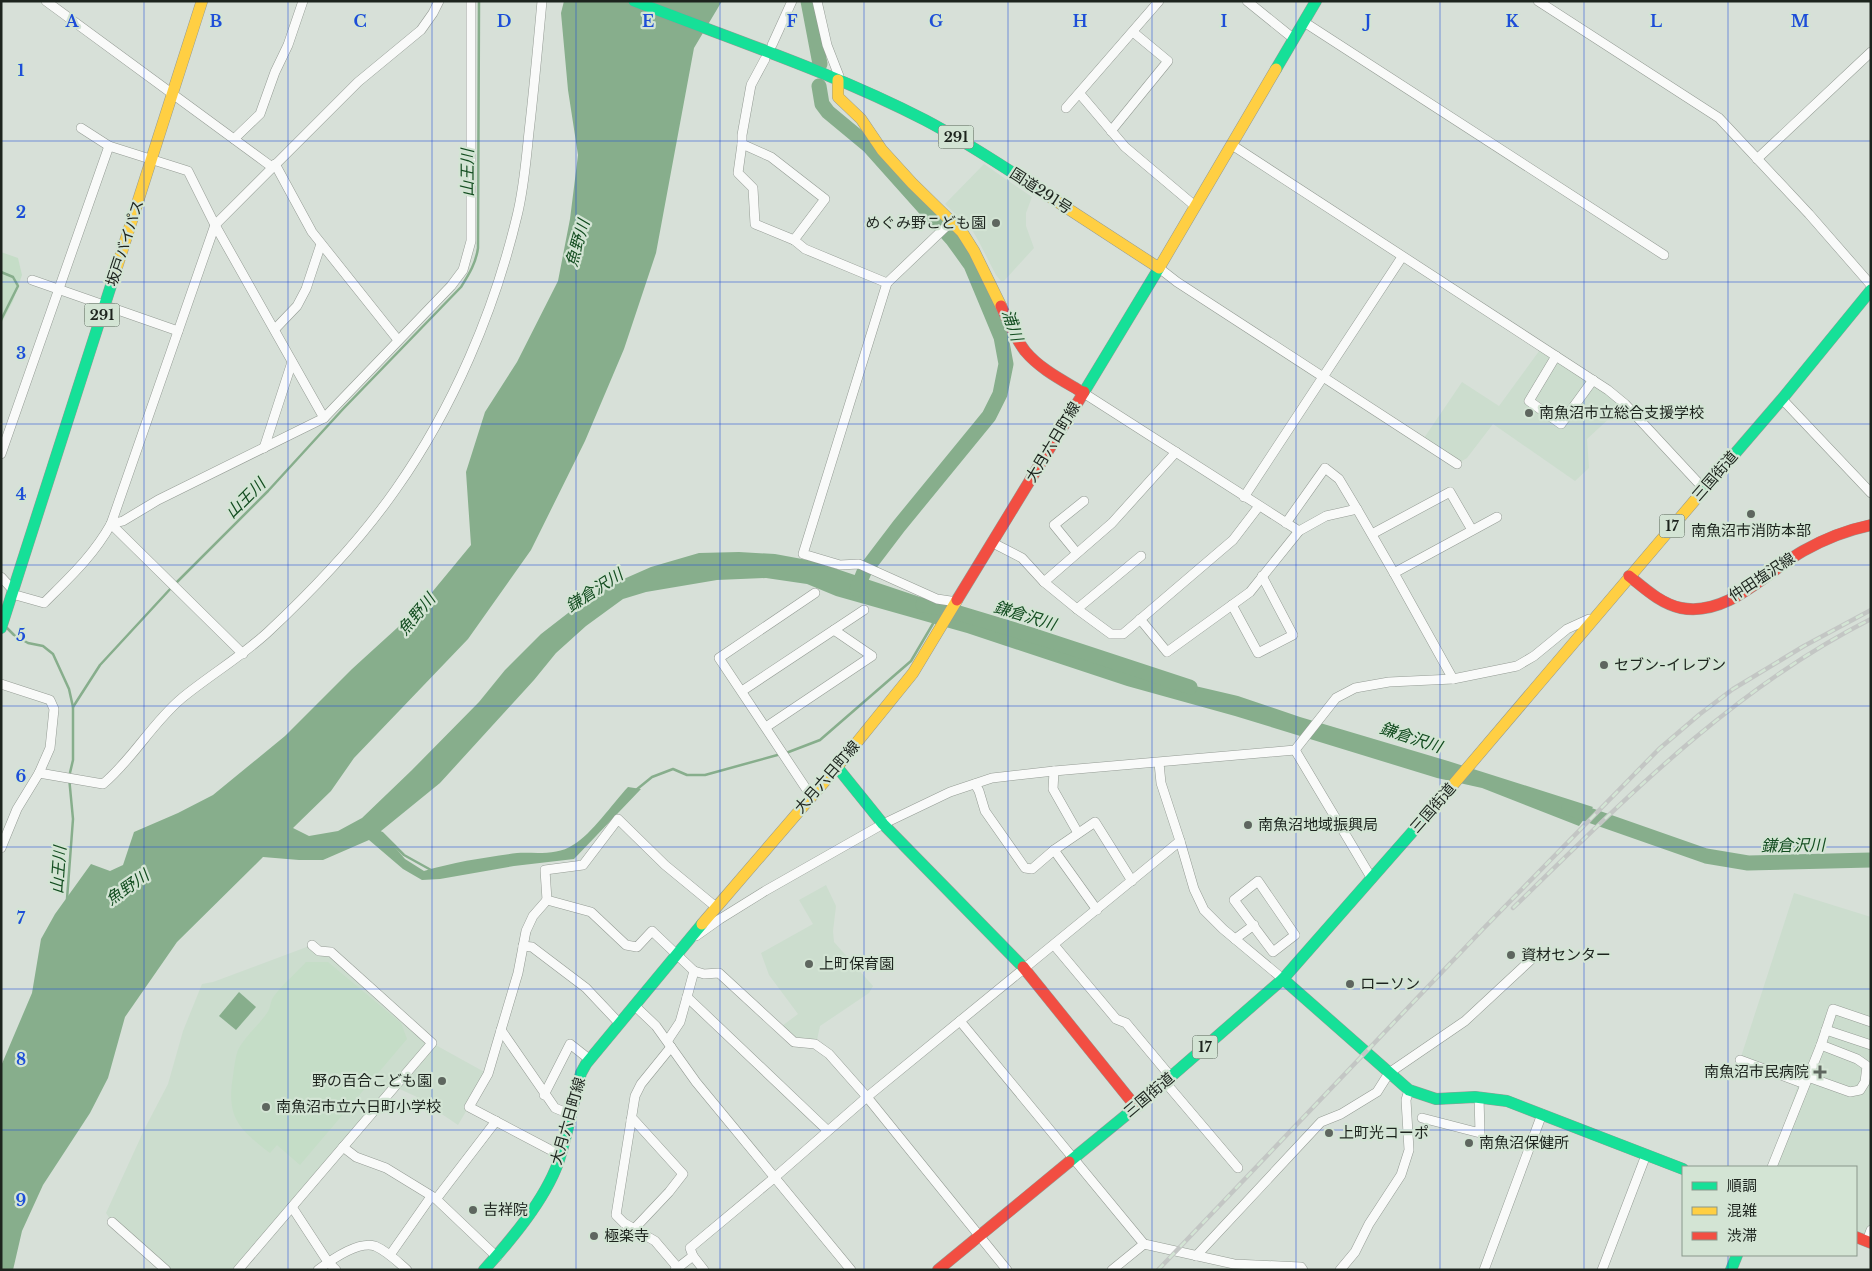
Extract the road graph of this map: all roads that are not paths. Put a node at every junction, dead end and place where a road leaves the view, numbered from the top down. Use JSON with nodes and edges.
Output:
{"nodes":[{"id":1,"x":46,"y":1,"type":"edge"},
{"id":2,"x":202,"y":1,"type":"edge"},
{"id":3,"x":302,"y":1,"type":"edge"},
{"id":4,"x":439,"y":1,"type":"edge"},
{"id":5,"x":472,"y":1,"type":"edge"},
{"id":6,"x":542,"y":1,"type":"edge"},
{"id":7,"x":634,"y":1,"type":"edge"},
{"id":8,"x":792,"y":1,"type":"edge"},
{"id":9,"x":817,"y":1,"type":"edge"},
{"id":10,"x":1160,"y":1,"type":"edge"},
{"id":11,"x":1247,"y":1,"type":"edge"},
{"id":12,"x":1316,"y":1,"type":"edge"},
{"id":13,"x":1538,"y":1,"type":"edge"},
{"id":14,"x":1304,"y":22,"type":"junction"},
{"id":15,"x":1133,"y":32,"type":"junction"},
{"id":16,"x":1294,"y":39,"type":"junction"},
{"id":17,"x":772,"y":45,"type":"dead end"},
{"id":18,"x":1871,"y":52,"type":"edge"},
{"id":19,"x":765,"y":59,"type":"dead end"},
{"id":20,"x":838,"y":80,"type":"junction"},
{"id":21,"x":172,"y":94,"type":"junction"},
{"id":22,"x":1080,"y":94,"type":"junction"},
{"id":23,"x":1066,"y":108,"type":"dead end"},
{"id":24,"x":81,"y":128,"type":"dead end"},
{"id":25,"x":1112,"y":131,"type":"junction"},
{"id":26,"x":234,"y":139,"type":"junction"},
{"id":27,"x":742,"y":144,"type":"junction"},
{"id":28,"x":1232,"y":145,"type":"junction"},
{"id":29,"x":109,"y":146,"type":"junction"},
{"id":30,"x":152,"y":159,"type":"junction"},
{"id":31,"x":1757,"y":159,"type":"junction"},
{"id":32,"x":273,"y":166,"type":"junction"},
{"id":33,"x":1196,"y":206,"type":"junction"},
{"id":34,"x":952,"y":221,"type":"junction"},
{"id":35,"x":215,"y":225,"type":"junction"},
{"id":36,"x":794,"y":240,"type":"junction"},
{"id":37,"x":321,"y":244,"type":"junction"},
{"id":38,"x":1664,"y":255,"type":"dead end"},
{"id":39,"x":1402,"y":257,"type":"junction"},
{"id":40,"x":1158,"y":268,"type":"junction"},
{"id":41,"x":32,"y":280,"type":"dead end"},
{"id":42,"x":888,"y":283,"type":"junction"},
{"id":43,"x":1871,"y":285,"type":"edge"},
{"id":44,"x":59,"y":289,"type":"junction"},
{"id":45,"x":1871,"y":290,"type":"edge"},
{"id":46,"x":104,"y":306,"type":"junction"},
{"id":47,"x":275,"y":329,"type":"junction"},
{"id":48,"x":178,"y":332,"type":"junction"},
{"id":49,"x":398,"y":340,"type":"junction"},
{"id":50,"x":1556,"y":356,"type":"junction"},
{"id":51,"x":292,"y":362,"type":"junction"},
{"id":52,"x":1324,"y":377,"type":"junction"},
{"id":53,"x":1593,"y":380,"type":"junction"},
{"id":54,"x":1082,"y":392,"type":"junction"},
{"id":55,"x":1782,"y":399,"type":"junction"},
{"id":56,"x":324,"y":418,"type":"junction"},
{"id":57,"x":264,"y":448,"type":"junction"},
{"id":58,"x":1176,"y":452,"type":"junction"},
{"id":59,"x":1,"y":454,"type":"edge"},
{"id":60,"x":1457,"y":464,"type":"dead end"},
{"id":61,"x":1704,"y":489,"type":"junction"},
{"id":62,"x":1871,"y":493,"type":"edge"},
{"id":63,"x":1244,"y":497,"type":"junction"},
{"id":64,"x":1084,"y":501,"type":"dead end"},
{"id":65,"x":1259,"y":506,"type":"junction"},
{"id":66,"x":1357,"y":509,"type":"junction"},
{"id":67,"x":1496,"y":517,"type":"dead end"},
{"id":68,"x":1286,"y":523,"type":"junction"},
{"id":69,"x":111,"y":524,"type":"junction"},
{"id":70,"x":1871,"y":525,"type":"edge"},
{"id":71,"x":1472,"y":530,"type":"junction"},
{"id":72,"x":1298,"y":531,"type":"junction"},
{"id":73,"x":1372,"y":534,"type":"junction"},
{"id":74,"x":993,"y":543,"type":"junction"},
{"id":75,"x":1076,"y":552,"type":"junction"},
{"id":76,"x":1141,"y":556,"type":"dead end"},
{"id":77,"x":1394,"y":573,"type":"junction"},
{"id":78,"x":1262,"y":576,"type":"junction"},
{"id":79,"x":1628,"y":576,"type":"junction"},
{"id":80,"x":1,"y":577,"type":"edge"},
{"id":81,"x":1044,"y":582,"type":"junction"},
{"id":82,"x":13,"y":592,"type":"junction"},
{"id":83,"x":815,"y":594,"type":"dead end"},
{"id":84,"x":957,"y":602,"type":"junction"},
{"id":85,"x":1232,"y":604,"type":"junction"},
{"id":86,"x":1077,"y":609,"type":"junction"},
{"id":87,"x":864,"y":610,"type":"dead end"},
{"id":88,"x":1594,"y":617,"type":"junction"},
{"id":89,"x":1140,"y":619,"type":"junction"},
{"id":90,"x":1,"y":628,"type":"edge"},
{"id":91,"x":834,"y":630,"type":"junction"},
{"id":92,"x":243,"y":654,"type":"junction"},
{"id":93,"x":1453,"y":679,"type":"junction"},
{"id":94,"x":1,"y":684,"type":"edge"},
{"id":95,"x":742,"y":691,"type":"junction"},
{"id":96,"x":766,"y":727,"type":"junction"},
{"id":97,"x":1295,"y":750,"type":"junction"},
{"id":98,"x":1159,"y":763,"type":"junction"},
{"id":99,"x":837,"y":767,"type":"junction"},
{"id":100,"x":1054,"y":771,"type":"junction"},
{"id":101,"x":39,"y":773,"type":"junction"},
{"id":102,"x":975,"y":784,"type":"junction"},
{"id":103,"x":811,"y":796,"type":"junction"},
{"id":104,"x":883,"y":824,"type":"junction"},
{"id":105,"x":1078,"y":833,"type":"junction"},
{"id":106,"x":1180,"y":841,"type":"junction"},
{"id":107,"x":1,"y":848,"type":"edge"},
{"id":108,"x":1054,"y":850,"type":"junction"},
{"id":109,"x":1372,"y":879,"type":"junction"},
{"id":110,"x":1132,"y":880,"type":"junction"},
{"id":111,"x":547,"y":900,"type":"junction"},
{"id":112,"x":716,"y":907,"type":"junction"},
{"id":113,"x":1096,"y":910,"type":"junction"},
{"id":114,"x":1254,"y":925,"type":"junction"},
{"id":115,"x":1235,"y":939,"type":"junction"},
{"id":116,"x":689,"y":941,"type":"junction"},
{"id":117,"x":312,"y":945,"type":"dead end"},
{"id":118,"x":1054,"y":945,"type":"junction"},
{"id":119,"x":523,"y":946,"type":"junction"},
{"id":120,"x":678,"y":954,"type":"junction"},
{"id":121,"x":1535,"y":956,"type":"dead end"},
{"id":122,"x":1025,"y":969,"type":"junction"},
{"id":123,"x":694,"y":971,"type":"junction"},
{"id":124,"x":1283,"y":979,"type":"junction"},
{"id":125,"x":687,"y":997,"type":"junction"},
{"id":126,"x":634,"y":1005,"type":"junction"},
{"id":127,"x":960,"y":1021,"type":"junction"},
{"id":128,"x":1871,"y":1022,"type":"edge"},
{"id":129,"x":619,"y":1023,"type":"junction"},
{"id":130,"x":501,"y":1030,"type":"junction"},
{"id":131,"x":1826,"y":1030,"type":"junction"},
{"id":132,"x":670,"y":1044,"type":"junction"},
{"id":133,"x":1821,"y":1045,"type":"junction"},
{"id":134,"x":1871,"y":1046,"type":"edge"},
{"id":135,"x":589,"y":1060,"type":"junction"},
{"id":136,"x":1740,"y":1060,"type":"dead end"},
{"id":137,"x":1389,"y":1073,"type":"junction"},
{"id":138,"x":1168,"y":1079,"type":"junction"},
{"id":139,"x":1807,"y":1080,"type":"junction"},
{"id":140,"x":1409,"y":1090,"type":"junction"},
{"id":141,"x":544,"y":1094,"type":"junction"},
{"id":142,"x":867,"y":1097,"type":"junction"},
{"id":143,"x":1479,"y":1098,"type":"junction"},
{"id":144,"x":1136,"y":1107,"type":"junction"},
{"id":145,"x":1542,"y":1114,"type":"junction"},
{"id":146,"x":572,"y":1115,"type":"junction"},
{"id":147,"x":1422,"y":1118,"type":"dead end"},
{"id":148,"x":631,"y":1120,"type":"junction"},
{"id":149,"x":496,"y":1121,"type":"junction"},
{"id":150,"x":827,"y":1130,"type":"junction"},
{"id":151,"x":343,"y":1147,"type":"junction"},
{"id":152,"x":560,"y":1155,"type":"junction"},
{"id":153,"x":1646,"y":1155,"type":"junction"},
{"id":154,"x":1072,"y":1158,"type":"junction"},
{"id":155,"x":1772,"y":1166,"type":"edge"},
{"id":156,"x":1238,"y":1168,"type":"dead end"},
{"id":157,"x":1682,"y":1169,"type":"edge"},
{"id":158,"x":774,"y":1178,"type":"junction"},
{"id":159,"x":434,"y":1198,"type":"junction"},
{"id":160,"x":292,"y":1207,"type":"junction"},
{"id":161,"x":112,"y":1222,"type":"dead end"},
{"id":162,"x":635,"y":1228,"type":"junction"},
{"id":163,"x":979,"y":1236,"type":"junction"},
{"id":164,"x":1144,"y":1244,"type":"junction"},
{"id":165,"x":390,"y":1255,"type":"junction"},
{"id":166,"x":693,"y":1256,"type":"junction"},
{"id":167,"x":1196,"y":1256,"type":"junction"},
{"id":168,"x":1737,"y":1256,"type":"edge"},
{"id":169,"x":497,"y":1257,"type":"junction"},
{"id":170,"x":328,"y":1262,"type":"junction"},
{"id":171,"x":676,"y":1269,"type":"edge"},
{"id":172,"x":166,"y":1270,"type":"edge"},
{"id":173,"x":238,"y":1270,"type":"edge"},
{"id":174,"x":318,"y":1270,"type":"edge"},
{"id":175,"x":336,"y":1270,"type":"edge"},
{"id":176,"x":407,"y":1270,"type":"edge"},
{"id":177,"x":484,"y":1270,"type":"edge"},
{"id":178,"x":704,"y":1270,"type":"edge"},
{"id":179,"x":851,"y":1270,"type":"edge"},
{"id":180,"x":938,"y":1270,"type":"edge"},
{"id":181,"x":1007,"y":1270,"type":"edge"},
{"id":182,"x":1112,"y":1270,"type":"edge"},
{"id":183,"x":1303,"y":1270,"type":"edge"},
{"id":184,"x":1340,"y":1270,"type":"edge"},
{"id":185,"x":1484,"y":1270,"type":"edge"},
{"id":186,"x":1602,"y":1270,"type":"edge"},
{"id":187,"x":1731,"y":1270,"type":"edge"}],
"edges":[{"from":1,"to":21,"type":"street"},
{"from":2,"to":21,"type":"main road","name":"坂戸バイパス","number":"291"},
{"from":3,"to":26,"type":"street"},
{"from":4,"to":32,"type":"street"},
{"from":5,"to":49,"type":"street"},
{"from":6,"to":92,"type":"street"},
{"from":7,"to":20,"type":"main road","name":"国道291号","number":"291"},
{"from":8,"to":17,"type":"street"},
{"from":9,"to":20,"type":"street"},
{"from":10,"to":15,"type":"street"},
{"from":11,"to":16,"type":"street"},
{"from":12,"to":14,"type":"main road"},
{"from":13,"to":31,"type":"street"},
{"from":14,"to":16,"type":"main road"},
{"from":14,"to":38,"type":"street"},
{"from":15,"to":22,"type":"street"},
{"from":15,"to":25,"type":"street"},
{"from":16,"to":28,"type":"main road"},
{"from":18,"to":31,"type":"street"},
{"from":19,"to":27,"type":"street"},
{"from":20,"to":34,"type":"main road"},
{"from":20,"to":40,"type":"main road","name":"国道291号","number":"291"},
{"from":21,"to":26,"type":"street"},
{"from":21,"to":30,"type":"main road","name":"坂戸バイパス","number":"291"},
{"from":22,"to":23,"type":"street"},
{"from":22,"to":25,"type":"street"},
{"from":24,"to":29,"type":"street"},
{"from":25,"to":33,"type":"street"},
{"from":26,"to":32,"type":"street"},
{"from":27,"to":36,"type":"street"},
{"from":27,"to":36,"type":"street"},
{"from":28,"to":33,"type":"main road"},
{"from":28,"to":39,"type":"street"},
{"from":29,"to":30,"type":"street"},
{"from":29,"to":44,"type":"street"},
{"from":30,"to":35,"type":"street"},
{"from":30,"to":46,"type":"main road","name":"坂戸バイパス","number":"291"},
{"from":31,"to":43,"type":"street"},
{"from":32,"to":35,"type":"street"},
{"from":32,"to":37,"type":"street"},
{"from":33,"to":40,"type":"main road"},
{"from":34,"to":42,"type":"street"},
{"from":34,"to":54,"type":"main road"},
{"from":35,"to":47,"type":"street"},
{"from":35,"to":48,"type":"street"},
{"from":36,"to":42,"type":"street"},
{"from":37,"to":47,"type":"street"},
{"from":37,"to":49,"type":"street"},
{"from":39,"to":50,"type":"street"},
{"from":39,"to":52,"type":"street"},
{"from":40,"to":52,"type":"street"},
{"from":40,"to":54,"type":"main road","name":"大月六日町線"},
{"from":41,"to":44,"type":"street"},
{"from":42,"to":84,"type":"street"},
{"from":44,"to":46,"type":"street"},
{"from":44,"to":59,"type":"street"},
{"from":45,"to":55,"type":"main road","name":"三国街道","number":"17"},
{"from":46,"to":48,"type":"street"},
{"from":46,"to":82,"type":"main road","name":"坂戸バイパス","number":"291"},
{"from":47,"to":51,"type":"street"},
{"from":48,"to":69,"type":"street"},
{"from":49,"to":56,"type":"street"},
{"from":50,"to":53,"type":"street"},
{"from":50,"to":53,"type":"street"},
{"from":51,"to":56,"type":"street"},
{"from":51,"to":57,"type":"street"},
{"from":52,"to":60,"type":"street"},
{"from":52,"to":63,"type":"street"},
{"from":53,"to":61,"type":"street"},
{"from":54,"to":58,"type":"street"},
{"from":54,"to":74,"type":"main road","name":"大月六日町線"},
{"from":55,"to":61,"type":"main road","name":"三国街道","number":"17"},
{"from":55,"to":62,"type":"street"},
{"from":56,"to":57,"type":"street"},
{"from":57,"to":69,"type":"street"},
{"from":58,"to":63,"type":"street"},
{"from":58,"to":75,"type":"street"},
{"from":61,"to":79,"type":"main road","name":"三国街道","number":"17"},
{"from":63,"to":65,"type":"street"},
{"from":64,"to":75,"type":"street"},
{"from":65,"to":68,"type":"street"},
{"from":65,"to":89,"type":"street"},
{"from":66,"to":68,"type":"street"},
{"from":66,"to":72,"type":"street"},
{"from":66,"to":73,"type":"street"},
{"from":67,"to":71,"type":"street"},
{"from":68,"to":72,"type":"street"},
{"from":69,"to":82,"type":"street"},
{"from":69,"to":92,"type":"street"},
{"from":70,"to":79,"type":"main road","name":"仲田塩沢線"},
{"from":71,"to":73,"type":"street"},
{"from":71,"to":77,"type":"street"},
{"from":72,"to":78,"type":"street"},
{"from":73,"to":77,"type":"street"},
{"from":74,"to":81,"type":"street"},
{"from":74,"to":84,"type":"main road","name":"大月六日町線"},
{"from":75,"to":81,"type":"street"},
{"from":76,"to":86,"type":"street"},
{"from":77,"to":93,"type":"street"},
{"from":78,"to":85,"type":"street"},
{"from":78,"to":85,"type":"street"},
{"from":79,"to":88,"type":"main road","name":"三国街道","number":"17"},
{"from":80,"to":82,"type":"street"},
{"from":81,"to":86,"type":"street"},
{"from":82,"to":90,"type":"main road","name":"坂戸バイパス","number":"291"},
{"from":83,"to":95,"type":"street"},
{"from":84,"to":99,"type":"main road","name":"大月六日町線"},
{"from":85,"to":89,"type":"street"},
{"from":86,"to":89,"type":"street"},
{"from":87,"to":91,"type":"street"},
{"from":88,"to":93,"type":"street"},
{"from":88,"to":109,"type":"main road","name":"三国街道","number":"17"},
{"from":91,"to":95,"type":"street"},
{"from":91,"to":96,"type":"street"},
{"from":92,"to":101,"type":"street"},
{"from":93,"to":97,"type":"street"},
{"from":94,"to":101,"type":"street"},
{"from":95,"to":96,"type":"street"},
{"from":96,"to":103,"type":"street"},
{"from":97,"to":98,"type":"street"},
{"from":97,"to":109,"type":"street"},
{"from":98,"to":100,"type":"street"},
{"from":98,"to":106,"type":"street"},
{"from":99,"to":103,"type":"main road","name":"大月六日町線"},
{"from":99,"to":104,"type":"main road"},
{"from":100,"to":102,"type":"street"},
{"from":100,"to":105,"type":"street"},
{"from":101,"to":107,"type":"street"},
{"from":102,"to":104,"type":"street"},
{"from":102,"to":108,"type":"street"},
{"from":103,"to":112,"type":"main road","name":"大月六日町線"},
{"from":104,"to":116,"type":"street"},
{"from":104,"to":122,"type":"main road"},
{"from":105,"to":108,"type":"street"},
{"from":105,"to":110,"type":"street"},
{"from":106,"to":110,"type":"street"},
{"from":106,"to":115,"type":"street"},
{"from":108,"to":113,"type":"street"},
{"from":109,"to":124,"type":"main road","name":"三国街道","number":"17"},
{"from":110,"to":113,"type":"street"},
{"from":111,"to":112,"type":"street"},
{"from":111,"to":119,"type":"street"},
{"from":111,"to":120,"type":"street"},
{"from":112,"to":116,"type":"main road","name":"大月六日町線"},
{"from":113,"to":118,"type":"street"},
{"from":114,"to":114,"type":"street"},
{"from":114,"to":115,"type":"street"},
{"from":115,"to":124,"type":"street"},
{"from":116,"to":120,"type":"main road","name":"大月六日町線"},
{"from":117,"to":151,"type":"street"},
{"from":118,"to":122,"type":"street"},
{"from":118,"to":138,"type":"street"},
{"from":119,"to":129,"type":"street"},
{"from":119,"to":130,"type":"street"},
{"from":120,"to":123,"type":"street"},
{"from":120,"to":126,"type":"main road","name":"大月六日町線"},
{"from":121,"to":137,"type":"street"},
{"from":122,"to":127,"type":"street"},
{"from":122,"to":144,"type":"main road"},
{"from":123,"to":125,"type":"street"},
{"from":123,"to":142,"type":"street"},
{"from":124,"to":137,"type":"main road"},
{"from":124,"to":138,"type":"main road","name":"三国街道","number":"17"},
{"from":125,"to":132,"type":"street"},
{"from":125,"to":150,"type":"street"},
{"from":126,"to":129,"type":"main road","name":"大月六日町線"},
{"from":126,"to":132,"type":"street"},
{"from":127,"to":142,"type":"street"},
{"from":127,"to":154,"type":"street"},
{"from":128,"to":131,"type":"street"},
{"from":129,"to":135,"type":"main road","name":"大月六日町線"},
{"from":130,"to":141,"type":"street"},
{"from":130,"to":149,"type":"street"},
{"from":131,"to":133,"type":"street"},
{"from":131,"to":134,"type":"street"},
{"from":132,"to":148,"type":"street"},
{"from":132,"to":158,"type":"street"},
{"from":133,"to":139,"type":"street"},
{"from":133,"to":139,"type":"street"},
{"from":135,"to":141,"type":"street"},
{"from":135,"to":146,"type":"main road","name":"大月六日町線"},
{"from":136,"to":139,"type":"street"},
{"from":137,"to":140,"type":"main road"},
{"from":137,"to":167,"type":"street"},
{"from":138,"to":144,"type":"main road","name":"三国街道","number":"17"},
{"from":138,"to":156,"type":"street"},
{"from":139,"to":155,"type":"street"},
{"from":140,"to":143,"type":"main road"},
{"from":140,"to":184,"type":"street"},
{"from":141,"to":146,"type":"street"},
{"from":142,"to":150,"type":"street"},
{"from":142,"to":163,"type":"street"},
{"from":143,"to":145,"type":"main road"},
{"from":143,"to":147,"type":"street"},
{"from":144,"to":154,"type":"main road","name":"三国街道","number":"17"},
{"from":145,"to":153,"type":"main road"},
{"from":145,"to":185,"type":"street"},
{"from":146,"to":152,"type":"main road","name":"大月六日町線"},
{"from":148,"to":162,"type":"street"},
{"from":148,"to":162,"type":"street"},
{"from":149,"to":152,"type":"street"},
{"from":149,"to":159,"type":"street"},
{"from":150,"to":158,"type":"street"},
{"from":151,"to":159,"type":"street"},
{"from":151,"to":160,"type":"street"},
{"from":152,"to":169,"type":"main road","name":"大月六日町線"},
{"from":153,"to":157,"type":"main road"},
{"from":153,"to":186,"type":"street"},
{"from":154,"to":163,"type":"main road","name":"三国街道","number":"17"},
{"from":154,"to":164,"type":"street"},
{"from":158,"to":166,"type":"street"},
{"from":158,"to":179,"type":"street"},
{"from":159,"to":165,"type":"street"},
{"from":159,"to":169,"type":"street"},
{"from":160,"to":170,"type":"street"},
{"from":160,"to":173,"type":"street"},
{"from":161,"to":172,"type":"street"},
{"from":162,"to":171,"type":"street"},
{"from":163,"to":180,"type":"main road","name":"三国街道","number":"17"},
{"from":163,"to":181,"type":"street"},
{"from":164,"to":167,"type":"street"},
{"from":164,"to":182,"type":"street"},
{"from":165,"to":170,"type":"street"},
{"from":165,"to":176,"type":"street"},
{"from":166,"to":171,"type":"street"},
{"from":166,"to":178,"type":"street"},
{"from":167,"to":183,"type":"street"},
{"from":168,"to":187,"type":"main road"},
{"from":169,"to":177,"type":"main road","name":"大月六日町線"},
{"from":170,"to":174,"type":"street"},
{"from":170,"to":175,"type":"street"}]}
